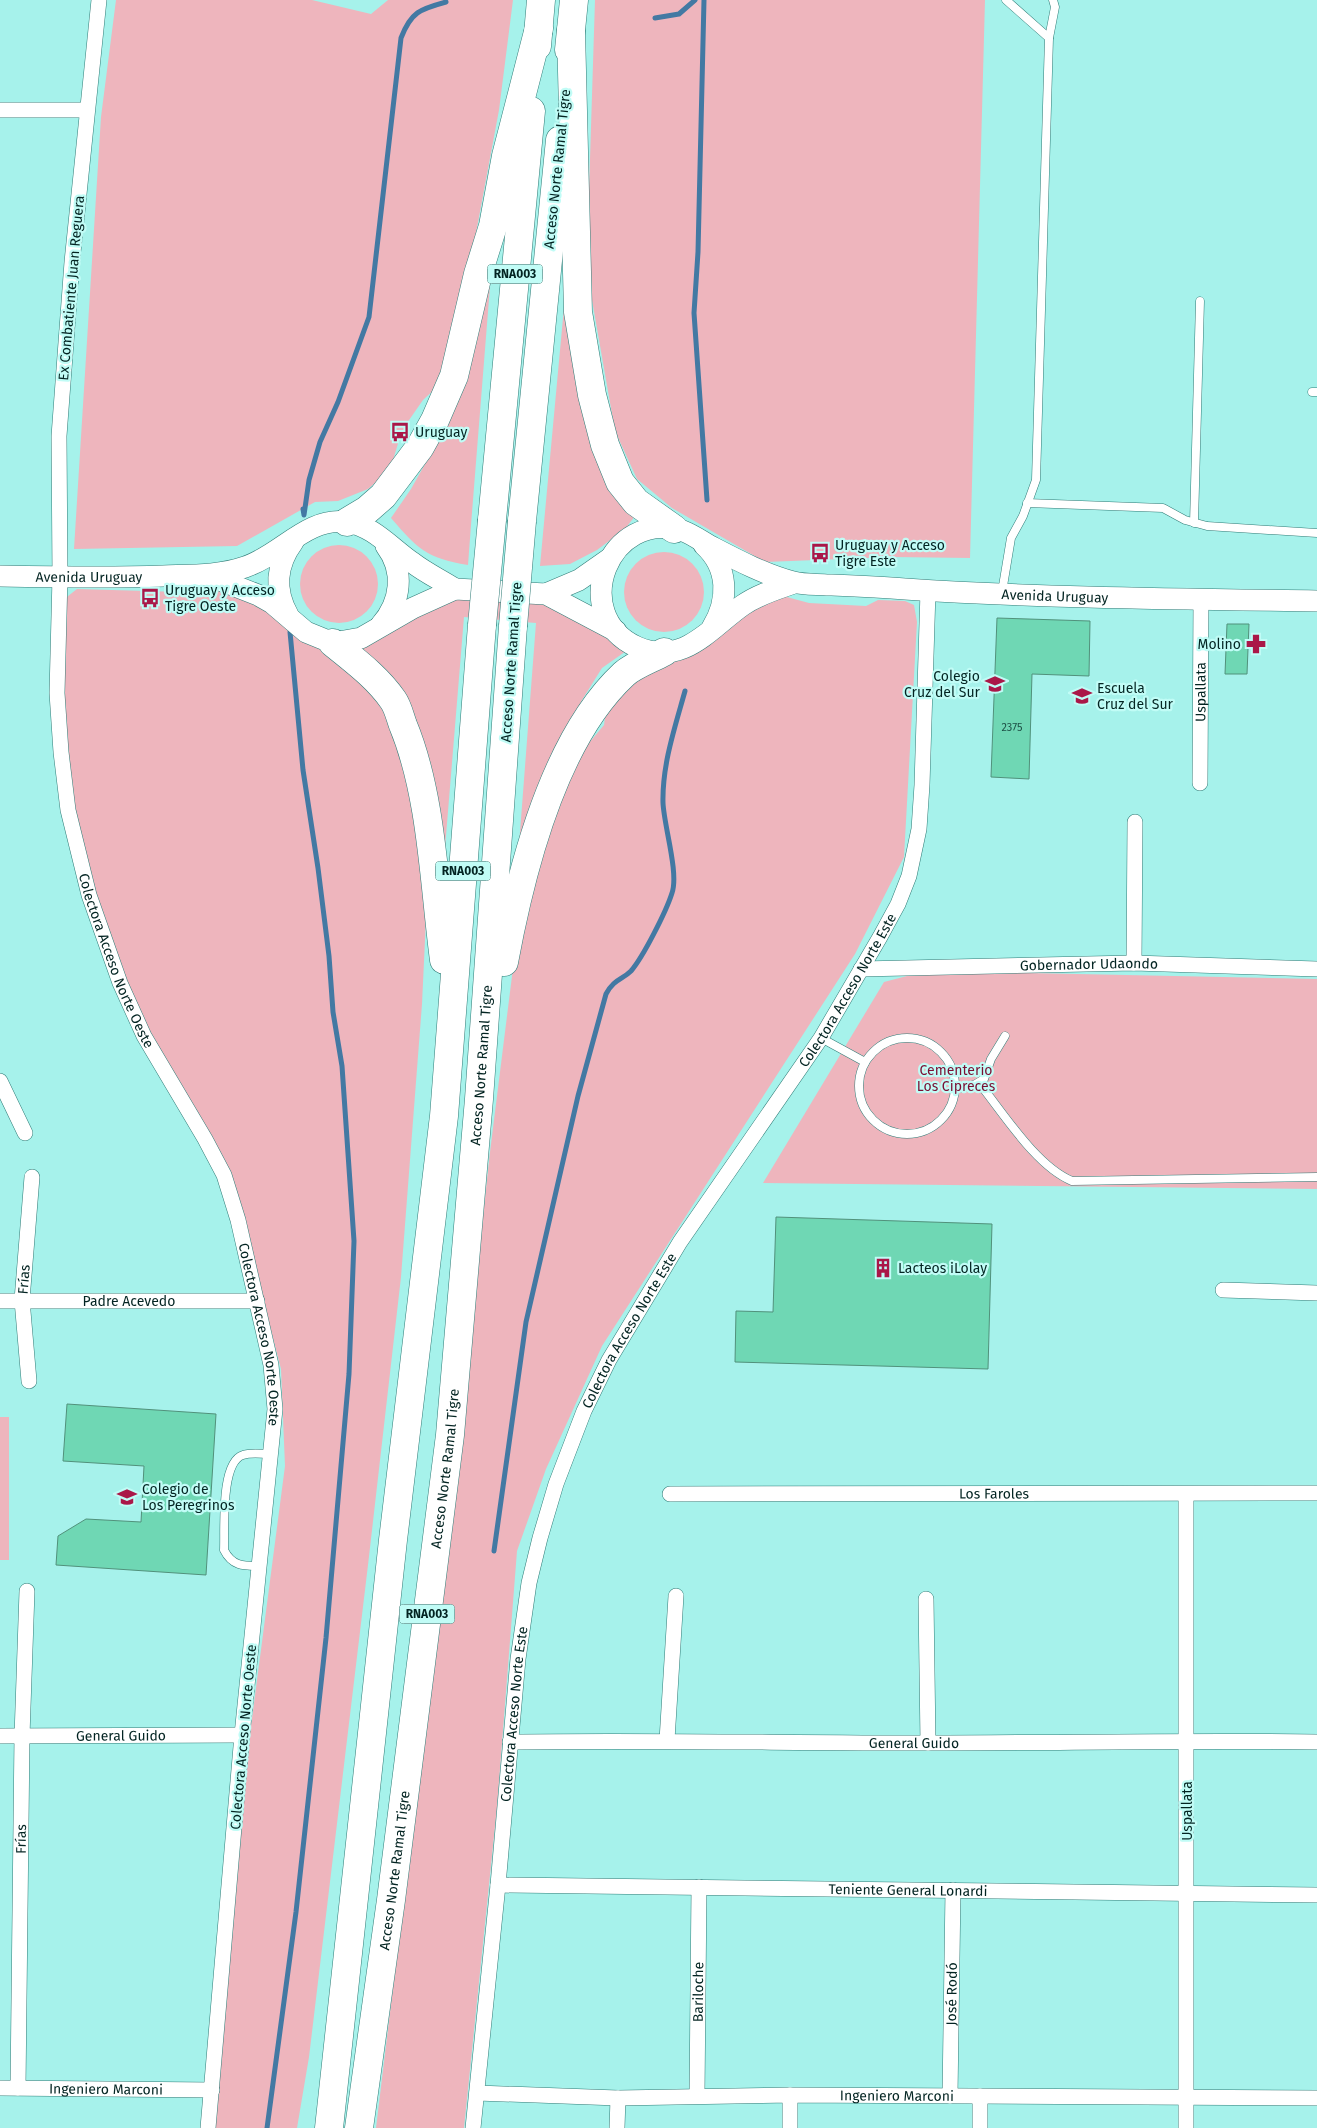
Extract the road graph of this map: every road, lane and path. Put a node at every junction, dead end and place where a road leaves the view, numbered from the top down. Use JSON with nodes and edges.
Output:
{"nodes":[{"id":1,"x":99,"y":0,"type":"edge"},
{"id":2,"x":541,"y":0,"type":"edge"},
{"id":3,"x":574,"y":0,"type":"edge"},
{"id":4,"x":1006,"y":0,"type":"edge"},
{"id":5,"x":1053,"y":0,"type":"edge"},
{"id":6,"x":539,"y":28,"type":"junction"},
{"id":7,"x":571,"y":31,"type":"junction"},
{"id":8,"x":1049,"y":38,"type":"junction"},
{"id":9,"x":0,"y":110,"type":"edge"},
{"id":10,"x":87,"y":110,"type":"junction"},
{"id":11,"x":1200,"y":301,"type":"dead end"},
{"id":12,"x":1027,"y":503,"type":"junction"},
{"id":13,"x":347,"y":522,"type":"junction"},
{"id":14,"x":1194,"y":523,"type":"junction"},
{"id":15,"x":674,"y":529,"type":"junction"},
{"id":16,"x":1317,"y":533,"type":"edge"},
{"id":17,"x":380,"y":538,"type":"junction"},
{"id":18,"x":293,"y":541,"type":"junction"},
{"id":19,"x":700,"y":541,"type":"junction"},
{"id":20,"x":609,"y":559,"type":"junction"},
{"id":21,"x":207,"y":575,"type":"junction"},
{"id":22,"x":0,"y":576,"type":"edge"},
{"id":23,"x":60,"y":577,"type":"junction"},
{"id":24,"x":794,"y":583,"type":"junction"},
{"id":25,"x":455,"y":589,"type":"junction"},
{"id":26,"x":928,"y":591,"type":"junction"},
{"id":27,"x":546,"y":594,"type":"junction"},
{"id":28,"x":1002,"y":594,"type":"junction"},
{"id":29,"x":1201,"y":599,"type":"junction"},
{"id":30,"x":1317,"y":601,"type":"edge"},
{"id":31,"x":296,"y":625,"type":"junction"},
{"id":32,"x":712,"y":628,"type":"junction"},
{"id":33,"x":616,"y":631,"type":"junction"},
{"id":34,"x":370,"y":633,"type":"junction"},
{"id":35,"x":333,"y":643,"type":"junction"},
{"id":36,"x":664,"y":652,"type":"junction"},
{"id":37,"x":1200,"y":784,"type":"dead end"},
{"id":38,"x":1135,"y":822,"type":"dead end"},
{"id":39,"x":1134,"y":964,"type":"junction"},
{"id":40,"x":861,"y":969,"type":"junction"},
{"id":41,"x":1317,"y":969,"type":"edge"},
{"id":42,"x":1005,"y":1036,"type":"dead end"},
{"id":43,"x":821,"y":1038,"type":"junction"},
{"id":44,"x":865,"y":1062,"type":"junction"},
{"id":45,"x":0,"y":1081,"type":"edge"},
{"id":46,"x":979,"y":1083,"type":"junction"},
{"id":47,"x":955,"y":1089,"type":"junction"},
{"id":48,"x":478,"y":1099,"type":"junction"},
{"id":49,"x":444,"y":1116,"type":"junction"},
{"id":50,"x":26,"y":1133,"type":"dead end"},
{"id":51,"x":32,"y":1177,"type":"dead end"},
{"id":52,"x":1317,"y":1177,"type":"edge"},
{"id":53,"x":1223,"y":1290,"type":"dead end"},
{"id":54,"x":1317,"y":1293,"type":"edge"},
{"id":55,"x":22,"y":1300,"type":"junction"},
{"id":56,"x":0,"y":1301,"type":"edge"},
{"id":57,"x":257,"y":1301,"type":"junction"},
{"id":58,"x":28,"y":1380,"type":"dead end"},
{"id":59,"x":270,"y":1454,"type":"junction"},
{"id":60,"x":1317,"y":1493,"type":"edge"},
{"id":61,"x":670,"y":1494,"type":"dead end"},
{"id":62,"x":1186,"y":1494,"type":"junction"},
{"id":63,"x":259,"y":1566,"type":"junction"},
{"id":64,"x":27,"y":1591,"type":"dead end"},
{"id":65,"x":676,"y":1596,"type":"dead end"},
{"id":66,"x":926,"y":1599,"type":"dead end"},
{"id":67,"x":242,"y":1735,"type":"junction"},
{"id":68,"x":0,"y":1736,"type":"edge"},
{"id":69,"x":22,"y":1736,"type":"junction"},
{"id":70,"x":667,"y":1740,"type":"junction"},
{"id":71,"x":1187,"y":1740,"type":"junction"},
{"id":72,"x":510,"y":1742,"type":"junction"},
{"id":73,"x":1317,"y":1742,"type":"edge"},
{"id":74,"x":928,"y":1743,"type":"junction"},
{"id":75,"x":498,"y":1885,"type":"junction"},
{"id":76,"x":699,"y":1887,"type":"junction"},
{"id":77,"x":953,"y":1890,"type":"junction"},
{"id":78,"x":1186,"y":1894,"type":"junction"},
{"id":79,"x":1317,"y":1895,"type":"edge"},
{"id":80,"x":0,"y":2088,"type":"edge"},
{"id":81,"x":18,"y":2088,"type":"junction"},
{"id":82,"x":212,"y":2090,"type":"junction"},
{"id":83,"x":477,"y":2093,"type":"junction"},
{"id":84,"x":790,"y":2095,"type":"junction"},
{"id":85,"x":697,"y":2096,"type":"junction"},
{"id":86,"x":950,"y":2096,"type":"junction"},
{"id":87,"x":980,"y":2096,"type":"junction"},
{"id":88,"x":1186,"y":2097,"type":"junction"},
{"id":89,"x":618,"y":2098,"type":"junction"},
{"id":90,"x":1317,"y":2098,"type":"edge"},
{"id":91,"x":208,"y":2128,"type":"edge"},
{"id":92,"x":329,"y":2128,"type":"edge"},
{"id":93,"x":359,"y":2128,"type":"edge"},
{"id":94,"x":473,"y":2128,"type":"edge"},
{"id":95,"x":617,"y":2128,"type":"edge"},
{"id":96,"x":790,"y":2128,"type":"edge"},
{"id":97,"x":980,"y":2128,"type":"edge"},
{"id":98,"x":1186,"y":2128,"type":"edge"}],
"edges":[{"from":1,"to":10,"type":"street","name":"Ex Combatiente Juan Reguera"},
{"from":2,"to":6,"type":"highway","number":"RNA003"},
{"from":3,"to":7,"type":"highway","name":"Acceso Norte Ramal Tigre","number":"RNA003"},
{"from":4,"to":8,"type":"lane"},
{"from":5,"to":8,"type":"lane"},
{"from":6,"to":13,"type":"highway"},
{"from":6,"to":49,"type":"highway","number":"RNA003","bridge":true},
{"from":7,"to":15,"type":"highway"},
{"from":7,"to":48,"type":"highway","name":"Acceso Norte Ramal Tigre","number":"RNA003","bridge":true},
{"from":8,"to":12,"type":"lane"},
{"from":9,"to":10,"type":"street"},
{"from":10,"to":23,"type":"street","name":"Ex Combatiente Juan Reguera"},
{"from":11,"to":14,"type":"lane"},
{"from":12,"to":14,"type":"lane"},
{"from":12,"to":28,"type":"lane"},
{"from":13,"to":17,"type":"main road","name":"Avenida Uruguay"},
{"from":13,"to":18,"type":"main road","name":"Avenida Uruguay"},
{"from":14,"to":16,"type":"lane"},
{"from":15,"to":19,"type":"main road","name":"Avenida Uruguay"},
{"from":15,"to":20,"type":"main road","name":"Avenida Uruguay"},
{"from":17,"to":25,"type":"main road","name":"Avenida Uruguay"},
{"from":17,"to":34,"type":"main road","name":"Avenida Uruguay"},
{"from":18,"to":21,"type":"main road","name":"Avenida Uruguay"},
{"from":18,"to":31,"type":"main road","name":"Avenida Uruguay"},
{"from":19,"to":24,"type":"main road","name":"Avenida Uruguay"},
{"from":19,"to":32,"type":"main road","name":"Avenida Uruguay"},
{"from":20,"to":27,"type":"main road","name":"Avenida Uruguay"},
{"from":20,"to":33,"type":"main road","name":"Avenida Uruguay"},
{"from":21,"to":23,"type":"main road","name":"Avenida Uruguay"},
{"from":21,"to":31,"type":"main road","name":"Avenida Uruguay"},
{"from":22,"to":23,"type":"main road","name":"Avenida Uruguay"},
{"from":23,"to":57,"type":"street","name":"Colectora Acceso Norte Oeste"},
{"from":24,"to":26,"type":"main road","name":"Avenida Uruguay"},
{"from":24,"to":32,"type":"main road","name":"Avenida Uruguay"},
{"from":25,"to":27,"type":"main road","name":"Avenida Uruguay"},
{"from":25,"to":34,"type":"main road","name":"Avenida Uruguay"},
{"from":26,"to":28,"type":"main road","name":"Avenida Uruguay"},
{"from":26,"to":40,"type":"street","name":"Colectora Acceso Norte Este"},
{"from":27,"to":33,"type":"main road","name":"Avenida Uruguay"},
{"from":28,"to":29,"type":"main road","name":"Avenida Uruguay"},
{"from":29,"to":30,"type":"main road","name":"Avenida Uruguay"},
{"from":29,"to":37,"type":"street","name":"Uspallata"},
{"from":31,"to":35,"type":"main road","name":"Avenida Uruguay"},
{"from":32,"to":36,"type":"main road","name":"Avenida Uruguay"},
{"from":33,"to":36,"type":"main road","name":"Avenida Uruguay"},
{"from":34,"to":35,"type":"main road","name":"Avenida Uruguay"},
{"from":35,"to":49,"type":"highway"},
{"from":36,"to":48,"type":"highway"},
{"from":38,"to":39,"type":"street"},
{"from":39,"to":40,"type":"street","name":"Gobernador Udaondo"},
{"from":39,"to":41,"type":"street","name":"Gobernador Udaondo"},
{"from":40,"to":43,"type":"street","name":"Colectora Acceso Norte Este"},
{"from":42,"to":46,"type":"lane"},
{"from":43,"to":44,"type":"lane"},
{"from":43,"to":72,"type":"street","name":"Colectora Acceso Norte Este"},
{"from":44,"to":47,"type":"lane"},
{"from":44,"to":47,"type":"lane"},
{"from":45,"to":50,"type":"street"},
{"from":46,"to":47,"type":"lane"},
{"from":46,"to":52,"type":"lane"},
{"from":48,"to":93,"type":"highway","name":"Acceso Norte Ramal Tigre","number":"RNA003"},
{"from":49,"to":92,"type":"highway","number":"RNA003"},
{"from":51,"to":55,"type":"street","name":"Frías"},
{"from":53,"to":54,"type":"street"},
{"from":55,"to":56,"type":"street","name":"Padre Acevedo"},
{"from":55,"to":57,"type":"street","name":"Padre Acevedo"},
{"from":55,"to":58,"type":"street","name":"Frías"},
{"from":57,"to":59,"type":"street","name":"Colectora Acceso Norte Oeste"},
{"from":59,"to":63,"type":"street","name":"Colectora Acceso Norte Oeste"},
{"from":59,"to":63,"type":"lane"},
{"from":60,"to":62,"type":"street","name":"Los Faroles"},
{"from":61,"to":62,"type":"street","name":"Los Faroles"},
{"from":62,"to":71,"type":"street","name":"Uspallata"},
{"from":63,"to":67,"type":"street","name":"Colectora Acceso Norte Oeste"},
{"from":64,"to":69,"type":"street","name":"Frías"},
{"from":65,"to":70,"type":"street"},
{"from":66,"to":74,"type":"street"},
{"from":67,"to":69,"type":"street","name":"General Guido"},
{"from":67,"to":82,"type":"street","name":"Colectora Acceso Norte Oeste"},
{"from":68,"to":69,"type":"street","name":"General Guido"},
{"from":69,"to":81,"type":"street","name":"Frías"},
{"from":70,"to":72,"type":"street","name":"General Guido"},
{"from":70,"to":74,"type":"street","name":"General Guido"},
{"from":71,"to":73,"type":"street","name":"General Guido"},
{"from":71,"to":74,"type":"street","name":"General Guido"},
{"from":71,"to":78,"type":"street","name":"Uspallata"},
{"from":72,"to":75,"type":"street","name":"Colectora Acceso Norte Este"},
{"from":75,"to":76,"type":"street","name":"Teniente General Lonardi"},
{"from":75,"to":83,"type":"street","name":"Colectora Acceso Norte Este"},
{"from":76,"to":77,"type":"street","name":"Teniente General Lonardi"},
{"from":76,"to":85,"type":"street","name":"Bariloche"},
{"from":77,"to":78,"type":"street","name":"Teniente General Lonardi"},
{"from":77,"to":86,"type":"street","name":"José Rodó"},
{"from":78,"to":79,"type":"street","name":"Teniente General Lonardi"},
{"from":78,"to":88,"type":"street","name":"Uspallata"},
{"from":80,"to":81,"type":"street","name":"Ingeniero Marconi"},
{"from":81,"to":82,"type":"street","name":"Ingeniero Marconi"},
{"from":82,"to":91,"type":"street","name":"Colectora Acceso Norte Oeste"},
{"from":83,"to":89,"type":"street","name":"Ingeniero Marconi"},
{"from":83,"to":94,"type":"street","name":"Colectora Acceso Norte Este"},
{"from":84,"to":85,"type":"street","name":"Ingeniero Marconi"},
{"from":84,"to":86,"type":"street","name":"Ingeniero Marconi"},
{"from":84,"to":96,"type":"street"},
{"from":85,"to":89,"type":"street","name":"Ingeniero Marconi"},
{"from":86,"to":87,"type":"street","name":"Ingeniero Marconi"},
{"from":87,"to":88,"type":"street","name":"Ingeniero Marconi"},
{"from":87,"to":97,"type":"street"},
{"from":88,"to":90,"type":"street","name":"Ingeniero Marconi"},
{"from":88,"to":98,"type":"street","name":"Uspallata"},
{"from":89,"to":95,"type":"street"}]}
